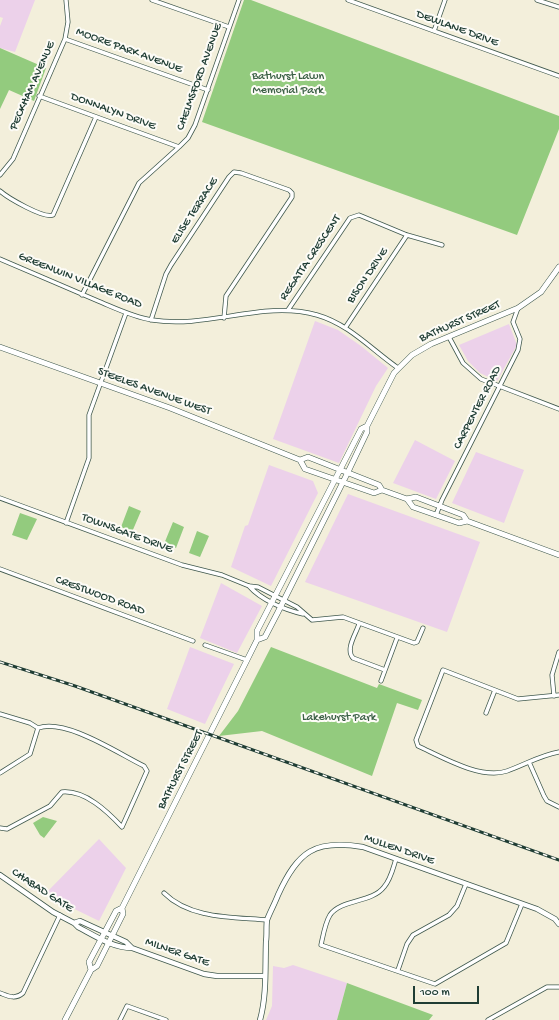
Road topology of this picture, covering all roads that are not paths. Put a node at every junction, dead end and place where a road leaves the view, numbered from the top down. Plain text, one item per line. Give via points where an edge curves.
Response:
1 (66, 0) edge
2 (152, 0) edge
3 (239, 0) edge
4 (348, 0) edge
5 (445, 0) edge
6 (537, 0) edge
7 (542, 1) edge
8 (559, 7) edge
9 (229, 28) junction
10 (434, 31) junction
11 (65, 39) junction
12 (559, 76) edge
13 (208, 90) junction
14 (39, 96) junction
15 (96, 117) junction
16 (179, 147) junction
17 (0, 175) edge
18 (0, 191) edge
19 (407, 235) junction
20 (442, 245) dead end
21 (0, 259) edge
22 (559, 268) edge
23 (82, 294) junction
24 (518, 308) junction
25 (288, 310) junction
26 (126, 313) junction
27 (224, 318) junction
28 (151, 320) junction
29 (345, 328) junction
30 (449, 336) junction
31 (0, 347) edge
32 (398, 368) junction
33 (100, 383) junction
34 (500, 387) junction
35 (559, 409) edge
36 (367, 426) junction
37 (300, 460) junction
38 (340, 469) junction
39 (348, 472) junction
40 (335, 479) junction
41 (343, 482) junction
42 (382, 490) junction
43 (0, 498) edge
44 (407, 499) junction
45 (439, 506) junction
46 (436, 515) junction
47 (467, 521) junction
48 (66, 523) junction
49 (559, 555) edge
50 (0, 569) edge
51 (249, 586) junction
52 (274, 596) junction
53 (284, 600) junction
54 (271, 601) junction
55 (281, 606) junction
56 (304, 614) junction
57 (360, 624) junction
58 (423, 628) dead end
59 (397, 638) junction
60 (257, 640) junction
61 (193, 641) dead end
62 (205, 645) dead end
63 (559, 652) edge
64 (247, 660) junction
65 (385, 670) junction
66 (381, 681) dead end
67 (495, 690) junction
68 (557, 695) edge
69 (486, 713) dead end
70 (0, 714) edge
71 (38, 728) junction
72 (559, 752) edge
73 (529, 762) junction
74 (0, 773) edge
75 (559, 807) edge
76 (0, 828) edge
77 (396, 859) junction
78 (0, 875) edge
79 (466, 884) junction
80 (164, 893) dead end
81 (522, 904) junction
82 (122, 908) junction
83 (60, 915) junction
84 (267, 920) junction
85 (74, 923) junction
86 (559, 924) edge
87 (104, 932) junction
88 (112, 936) junction
89 (100, 938) junction
90 (109, 942) junction
91 (132, 948) junction
92 (91, 970) junction
93 (398, 970) junction
94 (264, 976) junction
95 (559, 987) edge
96 (0, 992) edge
97 (65, 1020) edge
98 (120, 1020) edge
99 (166, 1020) edge
100 (260, 1020) edge
101 (488, 1020) edge

1 - 11 street, PECKHAM AVENUE via 68,22
2 - 9 street
3 - 9 street, CHELMSFORD AVENUE
4 - 10 street, DEWLANE DRIVE
5 - 10 street
6 - 7 street
7 - 8 street
9 - 13 street, CHELMSFORD AVENUE
10 - 12 street, DEWLANE DRIVE
11 - 13 street, MOORE PARK AVENUE
11 - 14 street, PECKHAM AVENUE
13 - 16 street, CHELMSFORD AVENUE via 195,125
14 - 15 street, DONNALYN DRIVE
14 - 17 street, PECKHAM AVENUE via 13,159
15 - 16 street, DONNALYN DRIVE
15 - 18 street via 53,215 45,215 31,209 9,199
16 - 23 street, CHELMSFORD AVENUE via 140,183
19 - 20 street, REGATTA CRESCENT
19 - 25 street, REGATTA CRESCENT via 359,215 350,218
19 - 29 street, BISON DRIVE
21 - 23 street, GREENWIN VILLAGE ROAD
22 - 24 main road, BATHURST STREET via 541,292
23 - 26 street, GREENWIN VILLAGE ROAD
24 - 30 main road, BATHURST STREET
24 - 34 street, CARPENTER ROAD via 513,322 520,339 518,350
25 - 27 street, GREENWIN VILLAGE ROAD via 260,311
25 - 29 street, GREENWIN VILLAGE ROAD via 318,315
26 - 28 street, GREENWIN VILLAGE ROAD
26 - 33 street
27 - 28 street, GREENWIN VILLAGE ROAD via 190,322
27 - 28 street, ELISE TERRACE via 226,296 292,197 289,190 234,172 171,265
29 - 32 street, GREENWIN VILLAGE ROAD
30 - 32 main road, BATHURST STREET via 412,355
30 - 34 street via 463,363 472,373
31 - 33 main road, STEELES AVENUE WEST
32 - 36 main road, BATHURST STREET
33 - 37 main road, STEELES AVENUE WEST
33 - 48 street via 89,415 89,458
34 - 35 street
34 - 45 street, CARPENTER ROAD
36 - 38 main road, BATHURST STREET via 361,429
36 - 39 main road, BATHURST STREET
37 - 38 main road, STEELES AVENUE WEST via 308,457
37 - 40 main road, STEELES AVENUE WEST via 305,468
38 - 39 main road, STEELES AVENUE WEST
38 - 40 main road, BATHURST STREET
39 - 41 main road, BATHURST STREET
39 - 42 main road, STEELES AVENUE WEST via 379,485
40 - 41 main road, STEELES AVENUE WEST
40 - 52 main road, BATHURST STREET
41 - 42 main road, STEELES AVENUE WEST via 374,493
41 - 53 main road, BATHURST STREET
42 - 44 main road, STEELES AVENUE WEST
43 - 48 street, TOWNSGATE DRIVE
44 - 45 main road, STEELES AVENUE WEST via 416,497
44 - 46 main road, STEELES AVENUE WEST via 413,507
45 - 46 street, CARPENTER ROAD
45 - 47 main road, STEELES AVENUE WEST via 463,515
46 - 47 main road, STEELES AVENUE WEST via 459,523
47 - 49 main road, STEELES AVENUE WEST
48 - 51 street, TOWNSGATE DRIVE
50 - 61 street, CRESTWOOD ROAD
51 - 52 street, TOWNSGATE DRIVE via 258,587
51 - 54 street, TOWNSGATE DRIVE via 255,594
52 - 53 street, TOWNSGATE DRIVE
52 - 54 main road, BATHURST STREET
53 - 55 main road, BATHURST STREET
53 - 56 street, TOWNSGATE DRIVE
54 - 55 street, TOWNSGATE DRIVE
54 - 60 main road, BATHURST STREET via 257,631
55 - 56 street, TOWNSGATE DRIVE
55 - 60 main road, BATHURST STREET via 265,637
56 - 57 street, TOWNSGATE DRIVE via 312,620 343,617
57 - 59 street, TOWNSGATE DRIVE
57 - 65 street via 350,648 351,655
58 - 59 street, TOWNSGATE DRIVE via 416,643
59 - 65 street
60 - 64 main road, BATHURST STREET
62 - 64 street
63 - 68 street via 552,675
64 - 82 main road, BATHURST STREET
65 - 66 street
67 - 68 street via 518,699
67 - 69 street
67 - 73 street via 446,669 442,670 416,744 485,773 505,772
70 - 71 street via 30,722
71 - 74 street via 30,754
71 - 76 street via 56,727 103,743 144,766 147,771 122,827 98,804 62,792 50,806 7,829
72 - 73 street
73 - 75 street via 547,801
77 - 79 street, MULLEN DRIVE
77 - 84 street, MULLEN DRIVE via 363,847 340,843 328,844 311,851 297,862 286,878
77 - 93 street via 384,889 340,907 330,916 321,944
78 - 83 street, CHABAD GATE
79 - 81 street, MULLEN DRIVE
79 - 93 street via 457,906 449,915 413,935
80 - 84 street via 172,902 211,916
81 - 86 street, MULLEN DRIVE via 537,909
81 - 93 street via 506,943 435,984
82 - 87 main road, BATHURST STREET via 116,911
82 - 88 main road, BATHURST STREET via 123,914
83 - 85 street, CHABAD GATE
83 - 96 street via 23,993 19,997 13,997
84 - 94 street, MULLEN DRIVE
85 - 87 street, CHABAD GATE via 80,921
85 - 89 street, CHABAD GATE
87 - 88 street, CHABAD GATE
87 - 89 main road, BATHURST STREET
88 - 90 main road, BATHURST STREET
88 - 91 street, MILNER GATE via 126,942
89 - 90 street, CHABAD GATE
89 - 92 main road, BATHURST STREET via 89,962
90 - 91 street, MILNER GATE via 123,948
90 - 92 main road, BATHURST STREET via 97,966
91 - 94 street, MILNER GATE via 204,974
92 - 97 main road, BATHURST STREET
94 - 100 street, MULLEN DRIVE via 264,1005
95 - 101 street via 547,987
98 - 99 street via 127,1006

